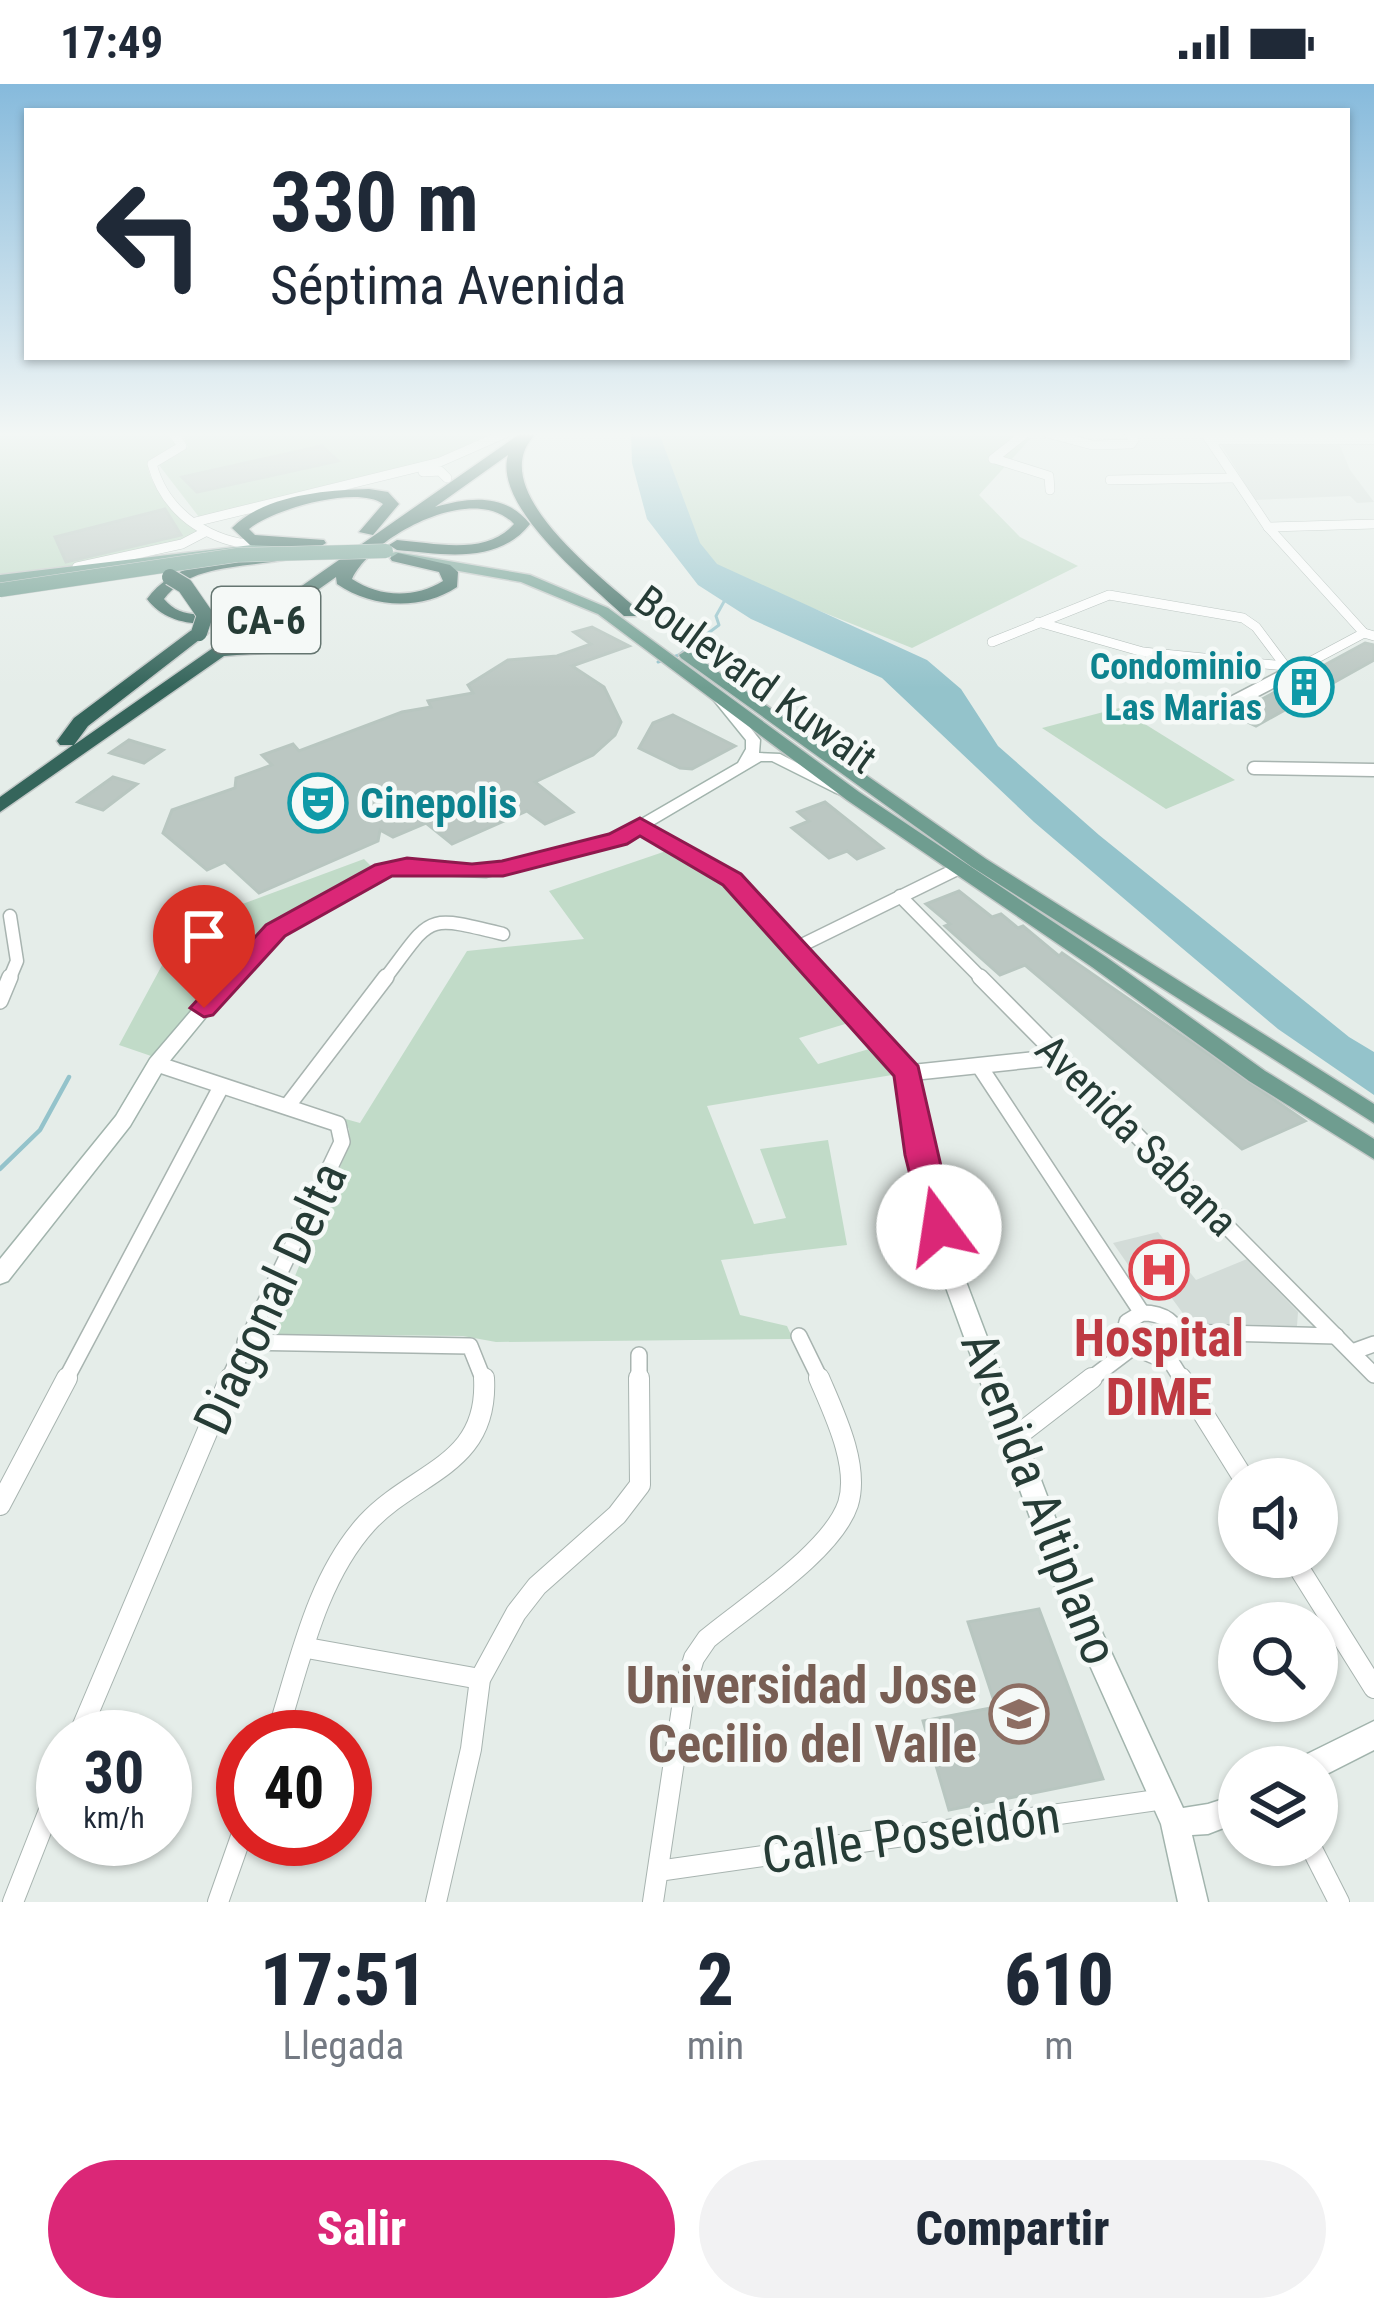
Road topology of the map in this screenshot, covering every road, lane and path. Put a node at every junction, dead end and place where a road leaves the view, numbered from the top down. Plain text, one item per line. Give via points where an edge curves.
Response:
1 (192, 518) edge
2 (213, 518) edge
3 (251, 518) edge
4 (387, 518) edge
5 (407, 518) edge
6 (414, 518) edge
7 (424, 518) edge
8 (517, 518) edge
9 (542, 518) edge
10 (1262, 518) edge
11 (195, 522) junction
12 (1374, 524) edge
13 (1268, 526) junction
14 (205, 532) junction
15 (260, 546) junction
16 (379, 546) junction
17 (310, 548) junction
18 (124, 573) junction
19 (40, 580) junction
20 (0, 587) edge
21 (281, 600) junction
22 (630, 612) junction
23 (1038, 622) junction
24 (285, 630) dead end
25 (1369, 635) edge
26 (992, 642) dead end
27 (664, 647) junction
28 (268, 648) dead end
29 (1287, 669) junction
30 (694, 670) junction
31 (185, 678) junction
32 (718, 697) junction
33 (1222, 708) dead end
34 (67, 741) junction
35 (744, 761) junction
36 (1254, 768) dead end
37 (1374, 770) edge
38 (0, 785) edge
39 (853, 796) junction
40 (0, 806) edge
41 (640, 826) junction
42 (959, 868) junction
43 (900, 896) junction
44 (10, 916) dead end
45 (503, 934) dead end
46 (796, 948) junction
47 (1126, 958) junction
48 (1099, 962) junction
49 (0, 1001) edge
50 (1059, 1057) junction
51 (157, 1064) junction
52 (980, 1067) junction
53 (908, 1073) junction
54 (221, 1087) junction
55 (289, 1104) junction
56 (1374, 1119) edge
57 (1374, 1149) edge
58 (0, 1275) edge
59 (1142, 1313) junction
60 (1181, 1332) junction
61 (799, 1336) dead end
62 (1336, 1336) junction
63 (245, 1342) junction
64 (1374, 1343) edge
65 (1133, 1347) junction
66 (1352, 1352) junction
67 (639, 1355) dead end
68 (1168, 1357) junction
69 (1374, 1375) edge
70 (1013, 1439) junction
71 (1231, 1458) edge
72 (0, 1505) edge
73 (1305, 1578) edge
74 (307, 1648) junction
75 (480, 1678) junction
76 (1374, 1688) edge
77 (89, 1710) edge
78 (285, 1710) edge
79 (1374, 1735) edge
80 (1338, 1753) edge
81 (1170, 1811) junction
82 (1218, 1815) edge
83 (36, 1844) edge
84 (231, 1866) edge
85 (1321, 1866) edge
86 (658, 1871) junction
87 (13, 1902) edge
88 (218, 1902) edge
89 (436, 1902) edge
90 (653, 1902) edge
91 (1192, 1902) edge
92 (1339, 1902) edge

1 - 11 street
2 - 11 street
3 - 17 highway via 239,528 244,536
4 - 16 highway
5 - 16 highway, CA-6
6 - 16 highway, CA-6
7 - 16 highway
8 - 16 highway via 522,524 511,538 478,548
9 - 22 highway
10 - 13 street
11 - 14 street
12 - 13 street
13 - 25 street
14 - 15 street
14 - 19 street
15 - 17 main road, Boulevard Kuwait
15 - 19 main road, Boulevard Kuwait
15 - 20 main road, bridge
16 - 16 highway via 444,568 451,583 414,598 355,589 342,576
16 - 17 main road, Boulevard Kuwait, bridge
16 - 20 main road, bridge via 237,555
16 - 21 highway, CA-6
16 - 22 main road, Boulevard Kuwait via 549,577
16 - 27 main road, Boulevard Kuwait via 525,578
17 - 18 main road, Boulevard Kuwait
17 - 21 highway via 187,575 154,599 168,613 200,618
18 - 19 main road, Boulevard Kuwait
18 - 34 highway, bridge via 181,583 206,621
19 - 20 main road, Boulevard Kuwait
21 - 24 highway
21 - 31 highway, CA-6
21 - 34 highway, CA-6
22 - 27 main road, Boulevard Kuwait
23 - 26 street
23 - 29 street via 1143,652
23 - 29 street via 1109,596 1229,614 1256,627
25 - 29 street
27 - 30 main road, Boulevard Kuwait
28 - 31 highway via 228,652
29 - 33 street
30 - 32 main road, Boulevard Kuwait
30 - 47 main road, Boulevard Kuwait
31 - 40 highway, CA-6
32 - 35 street via 752,740
32 - 39 main road, Boulevard Kuwait
34 - 38 highway, CA-6
35 - 39 street via 775,757
35 - 41 street
36 - 37 street
39 - 42 main road, Boulevard Kuwait
41 - 46 street via 732,879
41 - 51 street via 503,869 407,865 358,882 263,942
42 - 43 street
42 - 48 main road, Boulevard Kuwait
43 - 46 street
43 - 50 street, Avenida Sabana
44 - 49 street via 17,961
45 - 55 street, Diagonal Delta via 444,919 427,923
46 - 53 street
47 - 48 main road via 1253,1044 1258,1056 1243,1057
47 - 56 main road, Boulevard Kuwait
48 - 57 main road, Boulevard Kuwait
50 - 52 street
50 - 62 street, Avenida Sabana
51 - 54 street
51 - 58 street via 123,1121
52 - 53 street
52 - 59 street
53 - 70 street, Avenida Altiplano via 948,1263
54 - 55 street
54 - 72 street
55 - 63 street, Diagonal Delta via 338,1124 342,1142
56 - 57 main road via 1299,1072 1275,1073
59 - 60 street via 1160,1314
59 - 65 street via 1127,1322
60 - 62 street
60 - 68 street via 1178,1352
61 - 86 street via 828,1390 849,1502 816,1545 694,1658
62 - 66 street, Avenida Sabana
63 - 74 street via 470,1346 481,1356 478,1424 446,1462 365,1525 329,1585
63 - 77 street, Diagonal Delta
64 - 66 street
65 - 68 street
65 - 70 street
66 - 69 street, Avenida Sabana
67 - 75 street via 635,1497 537,1586
68 - 71 street
70 - 81 street, Avenida Altiplano via 1071,1594
73 - 76 street
74 - 75 street
74 - 78 street
75 - 89 street
79 - 80 street
81 - 82 street, Calle Poseidón
81 - 86 street, Calle Poseidón
81 - 91 street, Avenida Altiplano
83 - 87 street
84 - 88 street
85 - 92 street
86 - 90 street

